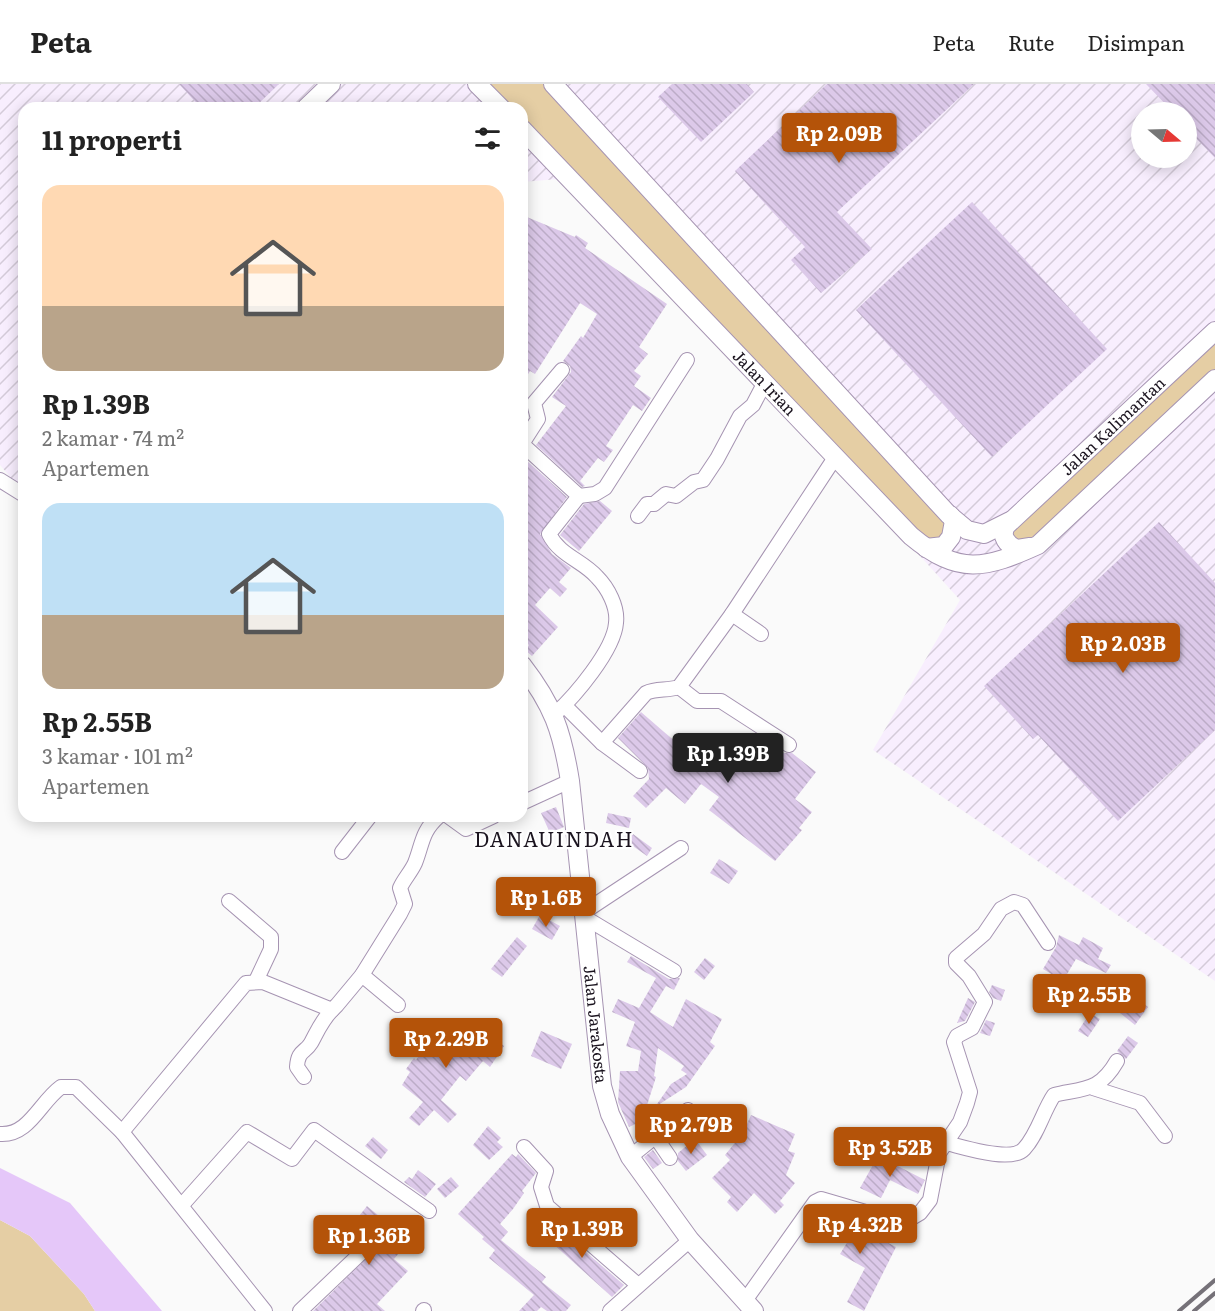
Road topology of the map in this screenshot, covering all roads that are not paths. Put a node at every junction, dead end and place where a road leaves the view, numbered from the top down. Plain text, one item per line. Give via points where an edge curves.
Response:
1 (331, 84) edge
2 (477, 84) edge
3 (553, 84) edge
4 (312, 102) edge
5 (495, 102) edge
6 (528, 135) edge
7 (1215, 330) edge
8 (687, 360) dead end
9 (562, 370) dead end
10 (1215, 379) edge
11 (765, 384) junction
12 (528, 435) edge
13 (528, 449) edge
14 (836, 456) junction
15 (3, 488) edge
16 (18, 493) edge
17 (579, 496) junction
18 (950, 515) junction
19 (638, 516) dead end
20 (1010, 521) junction
21 (1038, 545) junction
22 (926, 548) junction
23 (732, 614) junction
24 (761, 634) dead end
25 (528, 672) edge
26 (679, 687) junction
27 (560, 710) junction
28 (602, 743) junction
29 (789, 745) dead end
30 (640, 771) dead end
31 (570, 781) junction
32 (528, 800) edge
33 (365, 822) edge
34 (432, 822) edge
35 (456, 822) edge
36 (481, 822) edge
37 (681, 848) dead end
38 (342, 852) dead end
39 (229, 901) dead end
40 (584, 915) junction
41 (1048, 943) dead end
42 (674, 970) dead end
43 (362, 975) junction
44 (255, 981) junction
45 (398, 1005) dead end
46 (333, 1010) junction
47 (1117, 1061) dead end
48 (304, 1077) dead end
49 (1093, 1088) junction
50 (688, 1110) dead end
51 (122, 1132) junction
52 (0, 1134) edge
53 (655, 1136) junction
54 (1165, 1136) dead end
55 (946, 1143) junction
56 (524, 1147) dead end
57 (630, 1157) junction
58 (670, 1158) dead end
59 (182, 1205) junction
60 (429, 1211) dead end
61 (690, 1240) junction
62 (362, 1252) dead end
63 (639, 1285) junction
64 (749, 1306) edge
65 (265, 1311) edge
66 (300, 1311) edge
67 (610, 1311) edge

1 - 4 street
2 - 5 street
3 - 18 street
6 - 11 street, Jalan Irian
7 - 20 street, Jalan Kalimantan
8 - 17 street via 605,488
9 - 12 street via 534,403 538,419
10 - 21 street
11 - 14 street, Jalan Irian
11 - 19 street via 753,405 740,416 703,480 688,485 676,496 666,495 647,504
13 - 17 street
14 - 22 street, Jalan Irian
14 - 23 street
15 - 16 street
17 - 27 street via 549,534 557,548 582,563 606,587 617,620 603,655
18 - 20 street via 967,530 984,534
18 - 22 street via 954,521 951,537 944,546
20 - 21 street via 1004,529 1008,543 1017,549
21 - 22 street, Jalan Irian via 979,566 963,564
23 - 24 street
23 - 26 street
25 - 27 street, Jalan Jarakosta
26 - 28 street via 646,693
26 - 29 street via 698,700 721,701
27 - 28 street
27 - 31 street, Jalan Jarakosta
28 - 30 street
31 - 32 street
31 - 40 street, Jalan Jarakosta
33 - 38 street
34 - 43 street via 400,888 405,904
35 - 36 street via 466,829
37 - 40 street
39 - 44 street via 271,937 271,949
40 - 42 street
40 - 57 street, Jalan Jarakosta via 602,1086
41 - 55 street via 1023,905 1014,902 1001,909 984,934 956,958 985,1002 972,1028 954,1042 970,1092 960,1122
43 - 45 street
43 - 46 street
44 - 46 street
44 - 51 street via 241,987
46 - 48 street via 300,1053 297,1067
47 - 49 street via 1107,1077
49 - 54 street via 1140,1103
49 - 55 street via 1054,1095 1032,1137 1016,1155
50 - 53 street
51 - 52 street via 76,1087 66,1085 56,1090 25,1126 14,1133
51 - 59 street
53 - 57 street
53 - 58 street
55 - 64 street via 935,1162 930,1200 920,1213 903,1223 821,1198 814,1202
56 - 63 street via 546,1171 541,1187 547,1206
57 - 61 street, Jalan Jarakosta
59 - 60 street via 247,1132 292,1159 314,1130
59 - 65 street
61 - 63 street
61 - 64 street, Jalan Jarakosta
62 - 66 street
63 - 67 street

